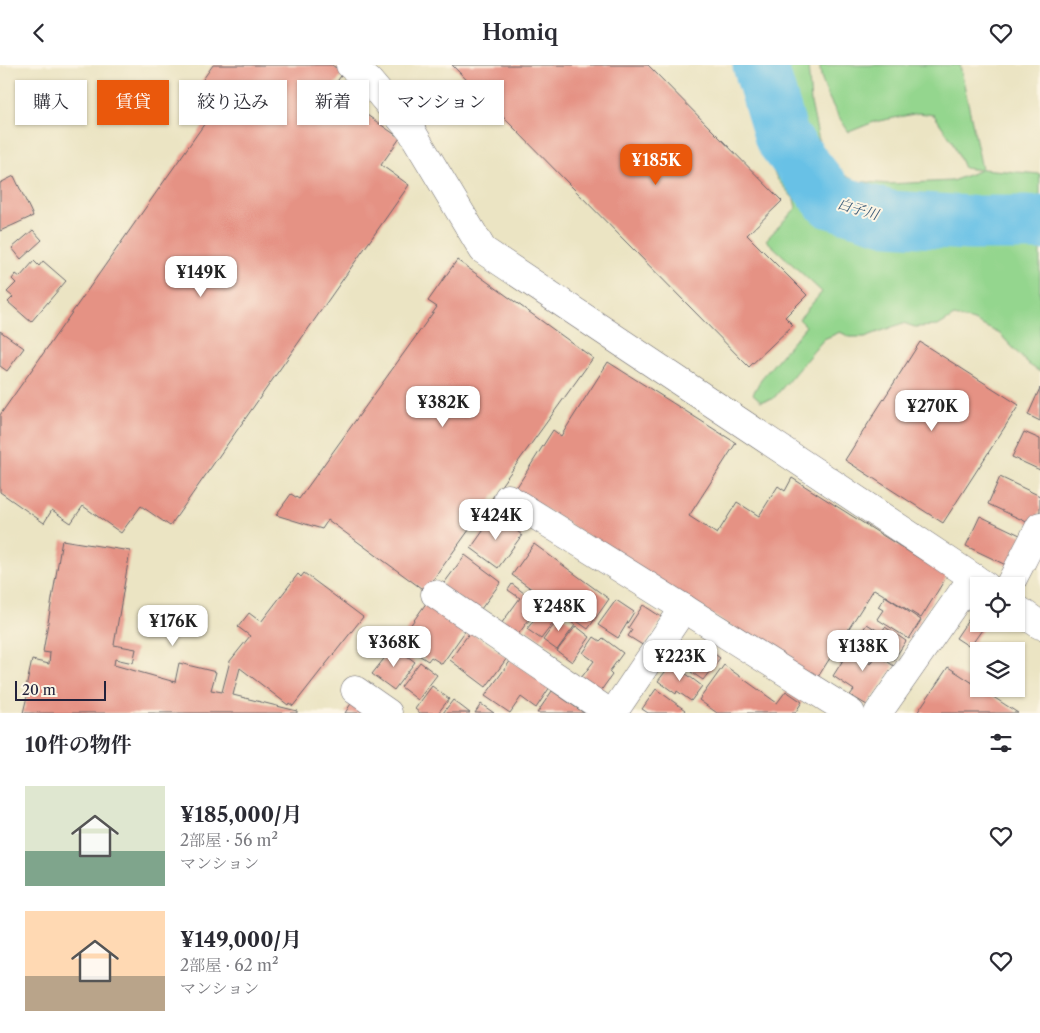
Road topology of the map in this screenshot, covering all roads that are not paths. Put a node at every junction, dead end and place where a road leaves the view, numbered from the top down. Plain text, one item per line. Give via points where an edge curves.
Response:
1 (350, 65) edge
2 (508, 498) dead end
3 (1040, 526) edge
4 (973, 577) edge
5 (1014, 577) edge
6 (435, 594) dead end
7 (970, 595) edge
8 (684, 608) junction
9 (1025, 614) edge
10 (1040, 625) edge
11 (355, 690) dead end
12 (388, 713) edge
13 (612, 713) edge
14 (851, 713) edge
15 (878, 713) edge

1 - 4 street via 369,81 412,132 483,250
2 - 8 street
3 - 5 street
6 - 13 street
7 - 15 street
8 - 13 street
8 - 14 street
9 - 10 street
11 - 12 street

